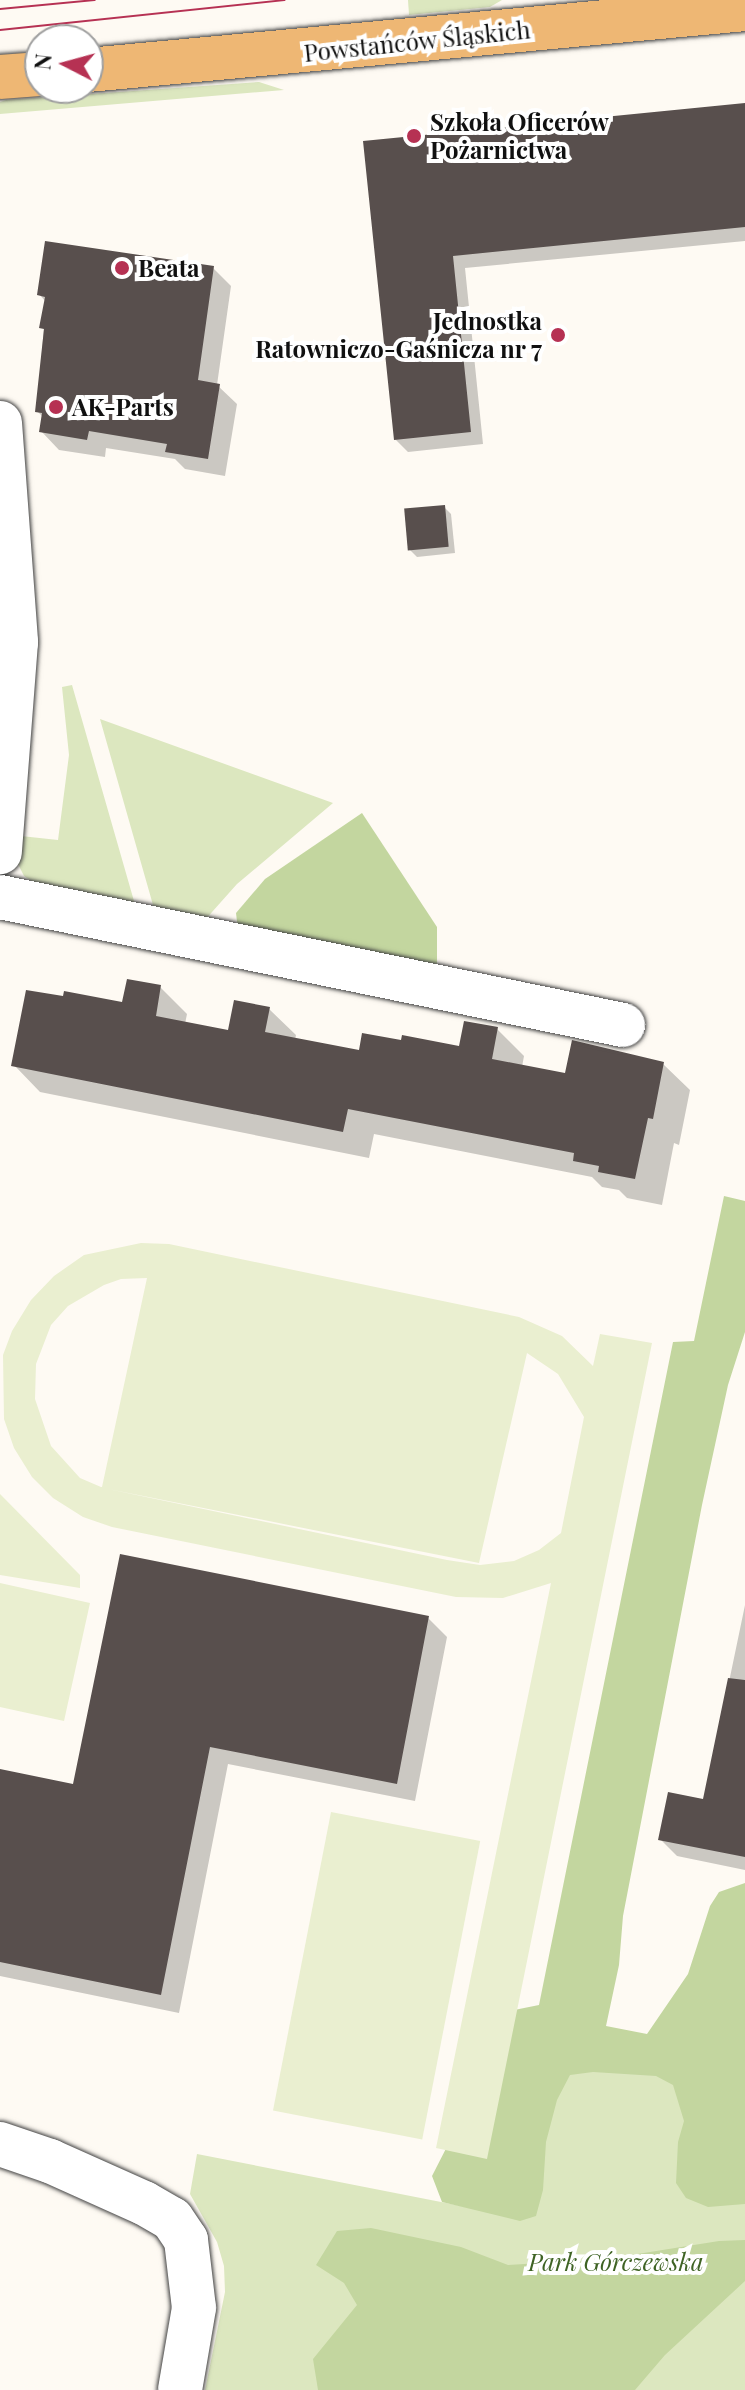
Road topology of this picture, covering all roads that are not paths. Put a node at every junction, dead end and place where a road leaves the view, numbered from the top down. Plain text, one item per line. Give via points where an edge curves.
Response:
1 (745, 9) edge
2 (104, 69) edge
3 (24, 75) edge
4 (0, 77) edge
5 (0, 423) edge
6 (0, 852) edge
7 (0, 897) edge
8 (623, 1025) dead end
9 (0, 2144) edge
10 (180, 2390) edge

1 - 2 main road, Powstańców Śląskich
3 - 4 main road
5 - 6 street via 16,642
7 - 8 street
9 - 10 street via 63,2167 172,2219 186,2240 194,2308

